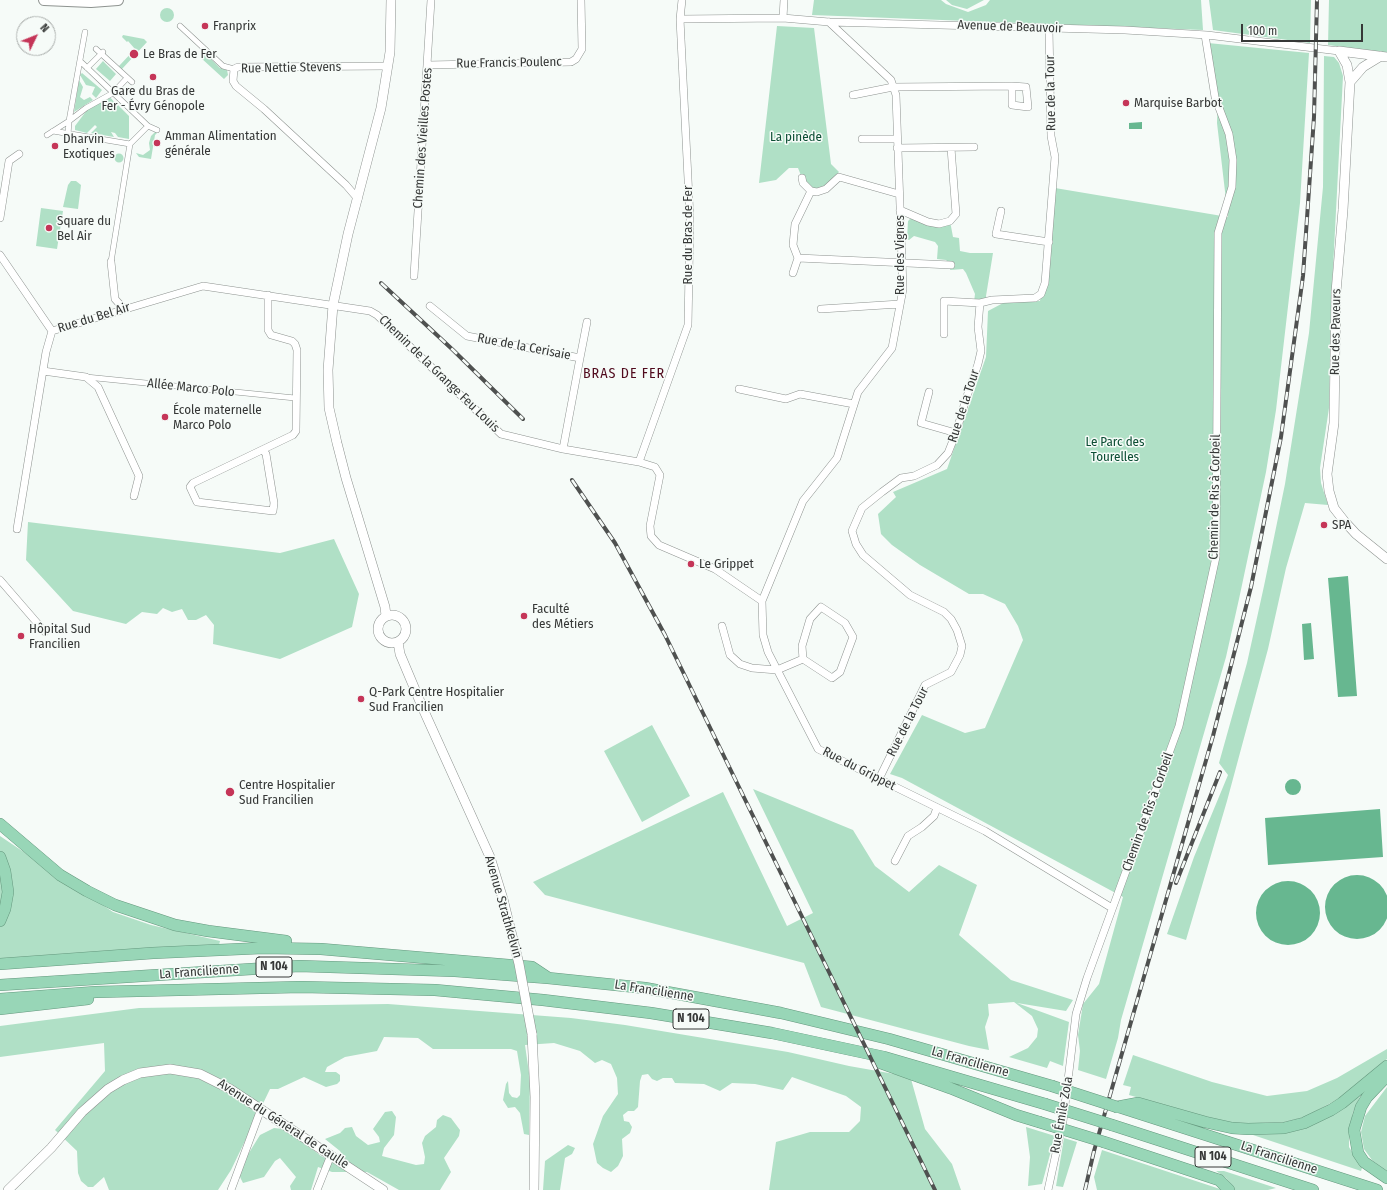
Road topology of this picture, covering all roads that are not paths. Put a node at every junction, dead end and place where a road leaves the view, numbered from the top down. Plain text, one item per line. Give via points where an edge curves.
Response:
1 (44, 0) edge
2 (118, 0) edge
3 (391, 0) edge
4 (431, 0) edge
5 (581, 0) edge
6 (682, 0) edge
7 (784, 0) edge
8 (783, 18) junction
9 (680, 19) junction
10 (829, 22) junction
11 (180, 26) dead end
12 (1049, 29) junction
13 (85, 32) dead end
14 (1205, 35) junction
15 (96, 49) dead end
16 (1339, 51) junction
17 (102, 53) junction
18 (1384, 57) edge
19 (80, 61) junction
20 (428, 65) junction
21 (388, 66) junction
22 (87, 68) junction
23 (234, 69) junction
24 (127, 78) junction
25 (132, 82) dead end
26 (1350, 82) junction
27 (1012, 86) dead end
28 (893, 87) junction
29 (113, 93) junction
30 (853, 95) dead end
31 (69, 121) junction
32 (148, 126) junction
33 (157, 130) dead end
34 (53, 131) junction
35 (47, 135) dead end
36 (68, 135) junction
37 (862, 139) dead end
38 (897, 139) junction
39 (130, 144) junction
40 (974, 147) dead end
41 (898, 148) junction
42 (951, 148) junction
43 (19, 154) dead end
44 (802, 178) dead end
45 (811, 191) junction
46 (899, 194) junction
47 (358, 199) junction
48 (900, 210) junction
49 (1001, 211) dead end
50 (0, 218) edge
51 (1049, 242) junction
52 (0, 255) edge
53 (798, 258) junction
54 (111, 262) joint
55 (902, 264) junction
56 (951, 265) dead end
57 (792, 273) dead end
58 (414, 276) dead end
59 (268, 295) junction
60 (980, 303) junction
61 (900, 304) junction
62 (333, 305) junction
63 (430, 306) dead end
64 (124, 309) junction
65 (821, 310) dead end
66 (587, 322) dead end
67 (52, 331) junction
68 (944, 334) dead end
69 (580, 358) junction
70 (43, 371) junction
71 (86, 377) junction
72 (739, 388) dead end
73 (929, 392) dead end
74 (295, 398) junction
75 (854, 404) junction
76 (956, 433) junction
77 (563, 449) junction
78 (262, 450) junction
79 (639, 462) junction
80 (134, 496) dead end
81 (17, 529) dead end
82 (1387, 559) edge
83 (0, 580) edge
84 (762, 601) junction
85 (386, 616) junction
86 (722, 626) dead end
87 (46, 632) dead end
88 (398, 642) junction
89 (803, 659) junction
90 (777, 670) junction
91 (879, 779) junction
92 (937, 808) junction
93 (0, 824) edge
94 (0, 857) edge
95 (895, 861) dead end
96 (1112, 908) junction
97 (0, 922) edge
98 (321, 948) junction
99 (0, 964) edge
100 (548, 978) junction
101 (0, 985) edge
102 (96, 992) junction
103 (0, 999) edge
104 (0, 1009) edge
105 (1073, 1039) joint
106 (838, 1048) junction
107 (1387, 1066) edge
108 (1387, 1076) edge
109 (1117, 1107) junction
110 (261, 1109) junction
111 (331, 1155) junction
112 (1387, 1178) edge
113 (8, 1190) edge
114 (231, 1190) edge
115 (317, 1190) edge
116 (383, 1190) edge
117 (534, 1190) edge
118 (1048, 1190) edge
119 (1229, 1190) edge
120 (1313, 1190) edge
121 (1378, 1190) edge

1 - 2 main road
3 - 21 street
4 - 20 street, Chemin des Vieilles Postes
5 - 20 street, Rue Francis Poulenc via 582,50 571,62
6 - 9 street, Rue du Bras de Fer
7 - 8 street
8 - 9 street, Avenue de Beauvoir
8 - 10 street, Avenue de Beauvoir
9 - 79 street, Rue du Bras de Fer via 690,218 688,325
10 - 12 street, Avenue de Beauvoir
10 - 28 street, Rue des Vignes via 891,80
11 - 23 street via 223,66
12 - 14 street, Avenue de Beauvoir
12 - 51 street, Rue de la Tour via 1051,136 1055,157
13 - 19 street
14 - 16 street, Avenue de Beauvoir
14 - 96 street, Chemin de Ris à Corbeil via 1214,97 1229,134 1233,160 1232,187 1218,233 1216,557 1179,726
15 - 17 street
16 - 18 street
16 - 26 street, Rue des Paveurs via 1347,65
17 - 22 street
17 - 24 street
18 - 26 street via 1363,67
19 - 22 street
19 - 31 street
20 - 58 street, Chemin des Vieilles Postes
21 - 23 street, Rue Nettie Stevens
21 - 47 street via 381,108
22 - 29 street
23 - 47 street, Rue Nettie Stevens via 236,86 346,184
24 - 25 street
24 - 29 street
26 - 82 street, Rue des Paveurs via 1336,292 1334,424 1327,474 1334,508 1356,534
27 - 28 street
28 - 30 street
28 - 38 street, Rue des Vignes via 896,95
29 - 31 street
29 - 32 street
31 - 34 street
31 - 36 street
32 - 33 street
32 - 39 street
34 - 35 street
34 - 36 street
36 - 39 street
37 - 38 street
38 - 41 street, Rue des Vignes
39 - 54 street
40 - 42 street
41 - 42 street
41 - 46 street, Rue des Vignes
42 - 48 street via 956,214 950,221 939,224
43 - 50 street via 9,161
44 - 45 street via 803,183
45 - 46 street via 817,192 826,188 839,176
45 - 53 street via 795,224 793,245
46 - 48 street, Rue des Vignes
47 - 62 street
48 - 55 street, Rue des Vignes
49 - 51 street via 996,234
51 - 60 street, Rue de la Tour via 1045,283 1041,294 1035,298
52 - 67 street
53 - 55 street
53 - 57 street
54 - 64 street via 115,299
55 - 56 street
55 - 61 street, Rue des Vignes via 903,289
59 - 62 street, Rue du Bel Air
59 - 64 street, Rue du Bel Air via 203,286
59 - 74 street via 268,330 271,335 292,341 297,350
60 - 68 street via 944,301
60 - 76 street, Rue de la Tour via 978,327 981,351
61 - 65 street
61 - 75 street, Rue des Vignes via 892,348 858,392
62 - 77 street, Chemin de la Grange Feu Louis via 370,311 377,315 501,434
62 - 85 street via 328,370 329,408 346,478
63 - 69 street, Rue de la Cerisaie via 467,336
64 - 67 street, Rue du Bel Air
66 - 69 street, Rue de la Cerisaie
67 - 70 street, Rue du Bel Air
69 - 77 street, Rue de la Cerisaie
70 - 71 street
70 - 81 street, Rue du Bel Air
71 - 74 street, Allée Marco Polo
71 - 80 street via 98,387 139,476
72 - 75 street via 786,399 800,394
73 - 76 street via 920,423
74 - 78 street via 296,430 293,435
75 - 84 street, Rue des Vignes via 837,458 803,501
76 - 91 street, Rue de la Tour via 948,453 937,465 914,476 901,478 882,492 862,508 852,531 863,555 910,595 944,612 951,619 962,646 951,672 925,685
77 - 79 street, Chemin de la Grange Feu Louis
78 - 78 street via 193,483 190,487 197,502 273,511 266,454
79 - 84 street via 655,467 660,475 650,526 651,536 659,545 715,569
83 - 87 street
84 - 90 street, Rue du Grippet via 763,635
85 - 88 street via 378,626 379,634 384,641
85 - 88 street via 397,615 405,622 405,636
86 - 90 street via 730,656 740,664 752,668
88 - 117 street, Avenue Strathkelvin, bridge via 400,654 424,711 490,857 503,899 532,1034 535,1098
89 - 89 street via 832,678 840,672 853,637 846,623 821,607 810,619 802,646
89 - 90 street
90 - 91 street, Rue du Grippet via 818,749
91 - 92 street, Rue du Grippet
92 - 95 street via 934,816 908,836
92 - 96 street, Rue du Grippet via 985,831
93 - 98 highway via 60,875 116,905 175,924 248,937 309,942
94 - 97 highway via 7,878 8,892
96 - 105 street, Chemin de Ris à Corbeil via 1078,1007
98 - 99 highway via 169,952
98 - 100 highway via 532,967
100 - 101 highway, La Francilienne / N 104 via 455,971 299,966
100 - 109 highway, La Francilienne / N 104, bridge via 645,988 781,1013 889,1039
102 - 103 highway, La Francilienne / N 104
102 - 104 highway via 88,999
102 - 106 highway, La Francilienne / N 104 via 301,987 435,990 651,1012 772,1032
105 - 118 street, Rue Émile Zola via 1063,1121
106 - 119 highway, bridge via 950,1088 1004,1111 1219,1180
106 - 120 highway, La Francilienne / N 104, bridge via 884,1057 1045,1104
107 - 109 highway via 1331,1110 1304,1123 1284,1128 1232,1128 1138,1103
108 - 112 highway via 1367,1097 1354,1130 1358,1153 1364,1162
109 - 121 highway, La Francilienne / N 104
110 - 111 street, Avenue du Général de Gaulle
110 - 113 street, Avenue du Général de Gaulle via 200,1074 170,1069 140,1073 123,1080 95,1101
110 - 114 street
111 - 115 street
111 - 116 street, Avenue du Général de Gaulle

